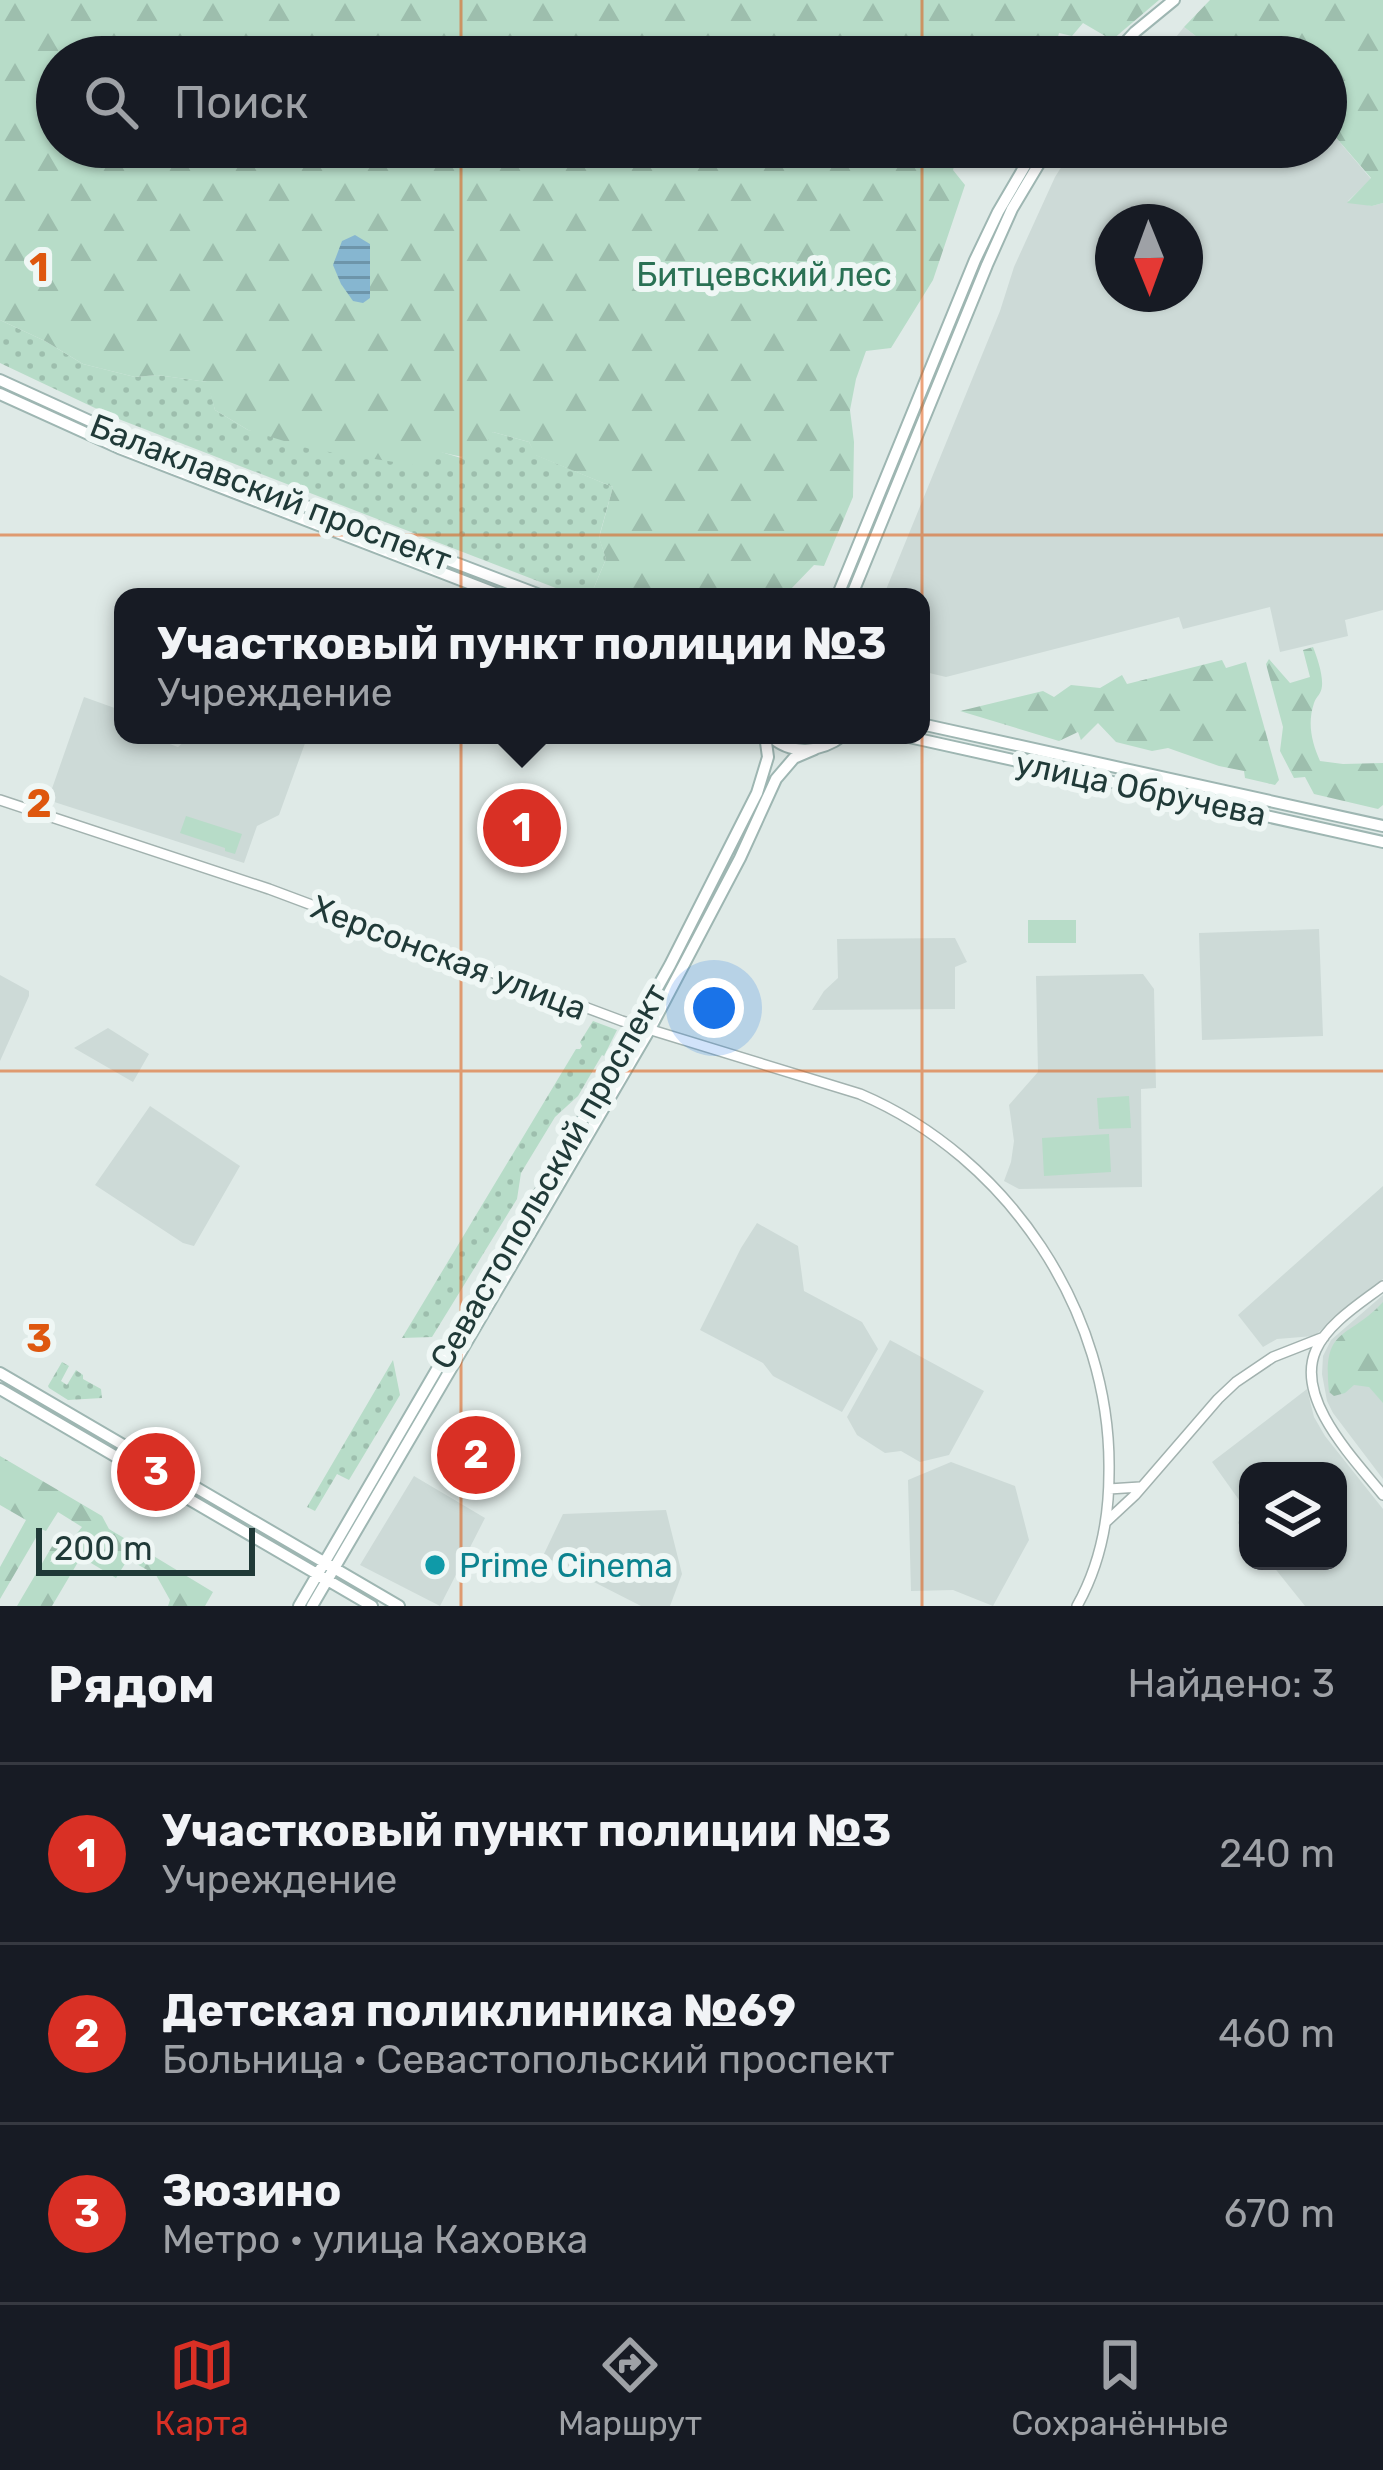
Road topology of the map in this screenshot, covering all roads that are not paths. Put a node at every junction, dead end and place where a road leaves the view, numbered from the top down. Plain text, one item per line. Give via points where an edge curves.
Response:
1 (1174, 0) edge
2 (1184, 0) edge
3 (1131, 36) edge
4 (1142, 36) edge
5 (1024, 168) edge
6 (1036, 168) edge
7 (0, 380) edge
8 (0, 394) edge
9 (482, 588) edge
10 (521, 588) edge
11 (841, 588) edge
12 (855, 588) edge
13 (930, 726) edge
14 (930, 742) edge
15 (767, 744) edge
16 (779, 744) edge
17 (829, 744) edge
18 (815, 749) junction
19 (0, 800) edge
20 (1383, 826) edge
21 (1383, 842) edge
22 (637, 1025) junction
23 (650, 1029) junction
24 (1383, 1286) edge
25 (1324, 1337) junction
26 (1298, 1348) junction
27 (1313, 1361) junction
28 (0, 1373) edge
29 (0, 1389) edge
30 (1145, 1484) junction
31 (1109, 1489) junction
32 (1383, 1496) edge
33 (1106, 1522) junction
34 (330, 1565) junction
35 (322, 1577) junction
36 (299, 1606) edge
37 (312, 1606) edge
38 (372, 1606) edge
39 (400, 1606) edge
40 (1077, 1606) edge

1 - 3 main road
2 - 4 main road
5 - 11 main road via 975,260
6 - 12 main road via 987,265
7 - 10 main road, Балаклавский проспект via 124,437
8 - 9 main road, Балаклавский проспект
13 - 20 main road, улица Обручева
14 - 21 main road, улица Обручева
15 - 22 main road, Севастопольский проспект via 757,793
16 - 18 main road
17 - 18 main road, Севастопольский проспект
18 - 23 main road, Севастопольский проспект via 776,779
19 - 22 street, Херсонская улица
22 - 23 street, Херсонская улица
22 - 34 main road, Севастопольский проспект
23 - 31 street, Херсонская улица via 873,1100 995,1188 1039,1242 1082,1325 1104,1399
23 - 34 main road, Севастопольский проспект
24 - 25 street
25 - 26 street
25 - 27 street
26 - 27 street
26 - 30 street via 1236,1382
27 - 32 street via 1321,1411
28 - 34 main road
29 - 35 main road
30 - 31 street
30 - 33 street
31 - 33 street, Херсонская улица
33 - 40 street, Херсонская улица
34 - 35 main road, Севастопольский проспект
34 - 39 main road
35 - 36 main road, Севастопольский проспект
35 - 37 main road, Севастопольский проспект
35 - 38 main road

